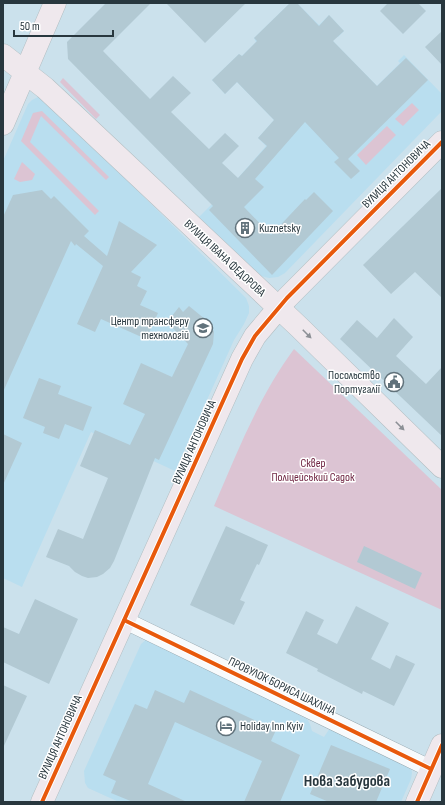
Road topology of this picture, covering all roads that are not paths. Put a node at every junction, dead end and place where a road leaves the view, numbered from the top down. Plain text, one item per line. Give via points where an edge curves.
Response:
1 (55, 3) edge
2 (3, 55) edge
3 (26, 72) junction
4 (3, 124) edge
5 (442, 142) edge
6 (279, 308) junction
7 (442, 467) edge
8 (124, 620) junction
9 (442, 745) edge
10 (432, 768) junction
11 (42, 802) edge
12 (417, 802) edge

1 - 3 main road
2 - 3 main road, ВУЛИЦЯ ІВАНА ФЕДОРОВА
3 - 4 main road
3 - 6 main road, ВУЛИЦЯ ІВАНА ФЕДОРОВА
5 - 6 main road, ВУЛИЦЯ АНТОНОВИЧА
6 -> 7 main road, ВУЛИЦЯ ІВАНА ФЕДОРОВА
6 - 8 main road, ВУЛИЦЯ АНТОНОВИЧА via 255,336 242,359
8 - 10 street, ПРОВУЛОК БОРИСА ШАХЛІНА
8 - 11 main road, ВУЛИЦЯ АНТОНОВИЧА
9 - 10 main road
10 - 12 main road

